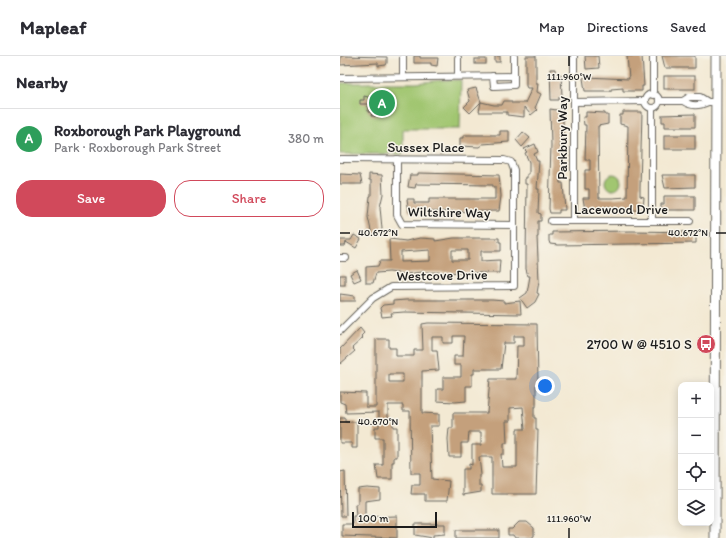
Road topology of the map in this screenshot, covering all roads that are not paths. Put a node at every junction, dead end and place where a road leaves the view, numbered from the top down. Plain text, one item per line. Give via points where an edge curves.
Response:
1 (402, 56) edge
2 (514, 56) edge
3 (574, 56) edge
4 (653, 56) edge
5 (716, 56) edge
6 (458, 58) dead end
7 (458, 76) junction
8 (493, 76) junction
9 (514, 76) junction
10 (403, 77) junction
11 (340, 78) edge
12 (653, 94) junction
13 (645, 101) junction
14 (659, 101) junction
15 (574, 102) junction
16 (712, 102) junction
17 (652, 108) junction
18 (340, 159) edge
19 (397, 159) junction
20 (552, 221) dead end
21 (574, 221) junction
22 (652, 221) junction
23 (690, 221) dead end
24 (514, 225) junction
25 (340, 331) edge
26 (715, 538) edge

1 - 10 street
2 - 9 street
3 - 15 street, Parkbury Way
4 - 12 street
5 - 16 main road
6 - 7 street
7 - 8 street
7 - 10 street
8 - 9 street
8 - 9 street via 493,84 496,86 513,86
10 - 11 street
12 - 13 street
12 - 14 street
13 - 15 street
13 - 17 street via 647,106
14 - 16 street via 683,101 689,105 700,106
14 - 17 street via 658,106
15 - 21 street, Parkbury Way
16 - 26 main road
17 - 22 street
18 - 19 street, Sussex Place
19 - 24 street, Sussex Place via 511,162 514,170
19 - 24 street, Wiltshire Way via 397,215 402,224
20 - 21 street, Lacewood Drive
21 - 22 street, Lacewood Drive
22 - 23 street, Lacewood Drive
24 - 25 street, Westcove Drive via 514,286 391,287 373,298

